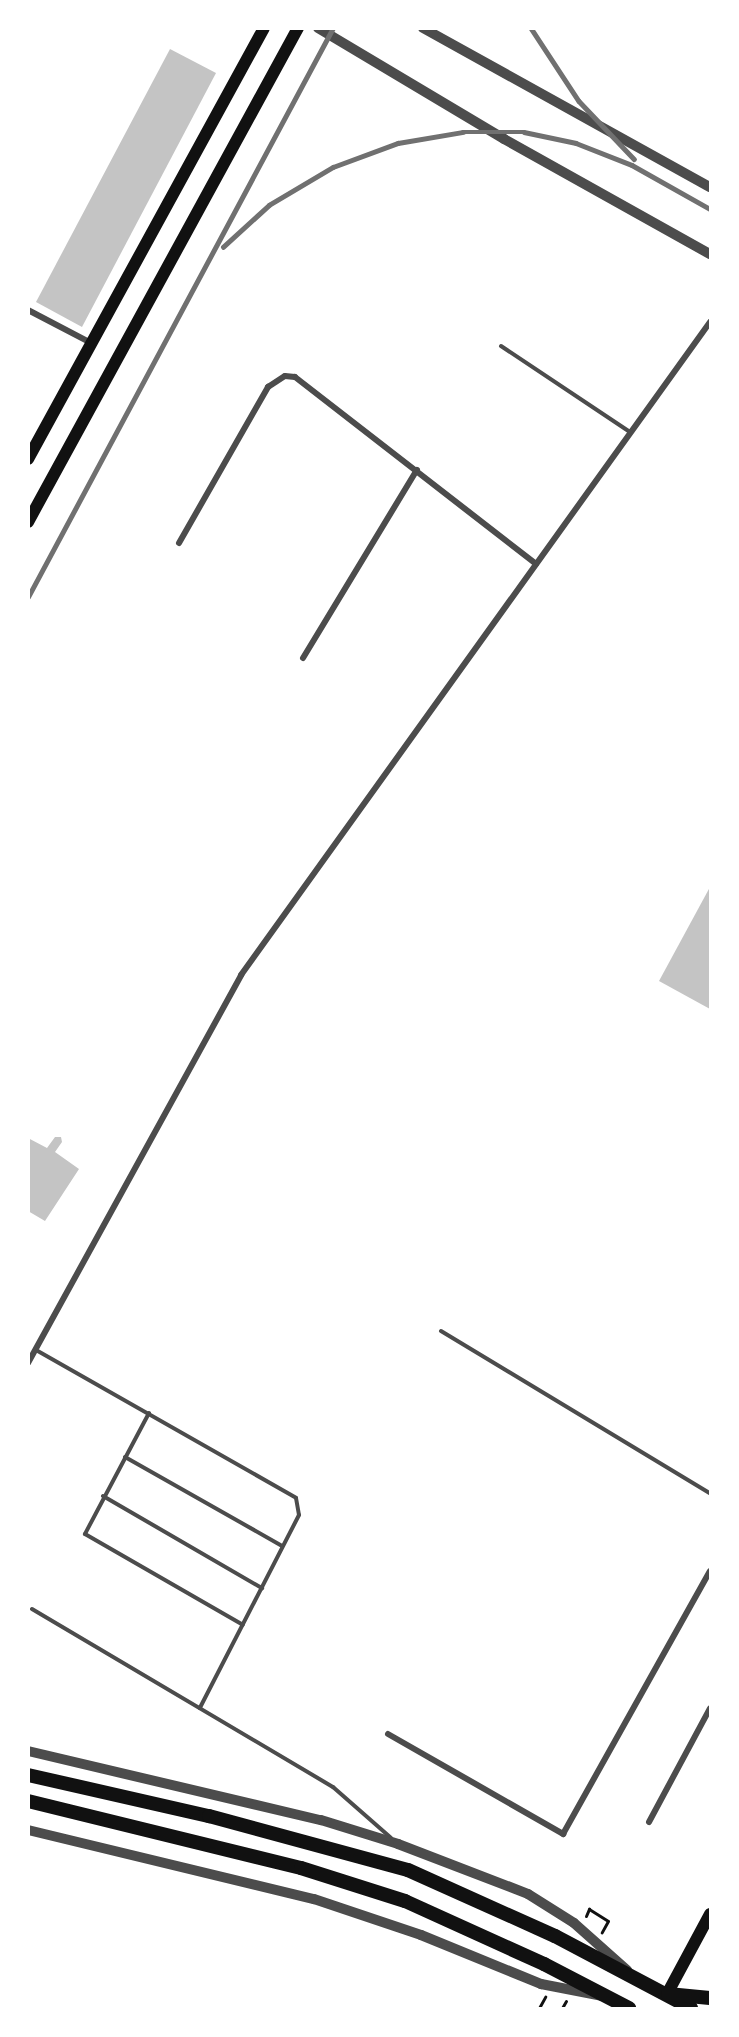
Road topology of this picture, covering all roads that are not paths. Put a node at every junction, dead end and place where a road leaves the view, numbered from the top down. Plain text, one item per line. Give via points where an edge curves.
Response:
1 (264, 28) edge
2 (298, 28) edge
3 (318, 28) edge
4 (423, 28) edge
5 (711, 187) edge
6 (711, 254) edge
7 (28, 310) edge
8 (711, 322) edge
9 (93, 344) junction
10 (501, 346) dead end
11 (631, 432) junction
12 (30, 453) edge
13 (417, 470) junction
14 (28, 522) edge
15 (179, 543) dead end
16 (536, 564) junction
17 (303, 657) dead end
18 (441, 1331) dead end
19 (36, 1350) junction
20 (28, 1363) edge
21 (149, 1413) junction
22 (124, 1457) junction
23 (711, 1493) edge
24 (103, 1496) junction
25 (282, 1546) junction
26 (711, 1571) edge
27 (262, 1588) junction
28 (32, 1609) dead end
29 (243, 1625) junction
30 (200, 1708) junction
31 (711, 1708) edge
32 (388, 1734) dead end
33 (28, 1751) edge
34 (28, 1775) edge
35 (28, 1801) edge
36 (649, 1822) dead end
37 (28, 1830) edge
38 (398, 1845) junction
39 (711, 1914) edge
40 (636, 1978) junction
41 (667, 1994) junction
42 (609, 1997) junction
43 (711, 1998) edge
44 (629, 2008) edge
45 (691, 2008) edge

1 - 9 main road
2 - 14 main road
3 - 6 street via 496,135
4 - 5 street
7 - 9 street
8 - 11 street
9 - 12 main road
10 - 11 lane
11 - 16 street
13 - 15 street via 295,376 285,376 268,387
13 - 16 street
13 - 17 street
16 - 19 street via 241,975
18 - 23 lane
19 - 20 street
19 - 21 lane
21 - 22 lane
21 - 25 lane via 292,1494 299,1515
22 - 24 lane
22 - 25 lane
24 - 27 lane
24 - 29 lane via 85,1529 89,1539
25 - 27 lane
26 - 32 street via 563,1834
27 - 29 lane
28 - 30 lane
29 - 30 lane
30 - 38 lane via 333,1787
31 - 36 street
33 - 38 street via 321,1820
34 - 40 highway via 220,1818 408,1870 470,1896
35 - 42 highway via 279,1863 405,1901
37 - 42 street via 314,1899 421,1935 541,1984
38 - 40 street via 528,1894 574,1923
39 - 41 main road
40 - 41 highway
41 - 43 highway
41 - 45 highway
42 - 44 highway

